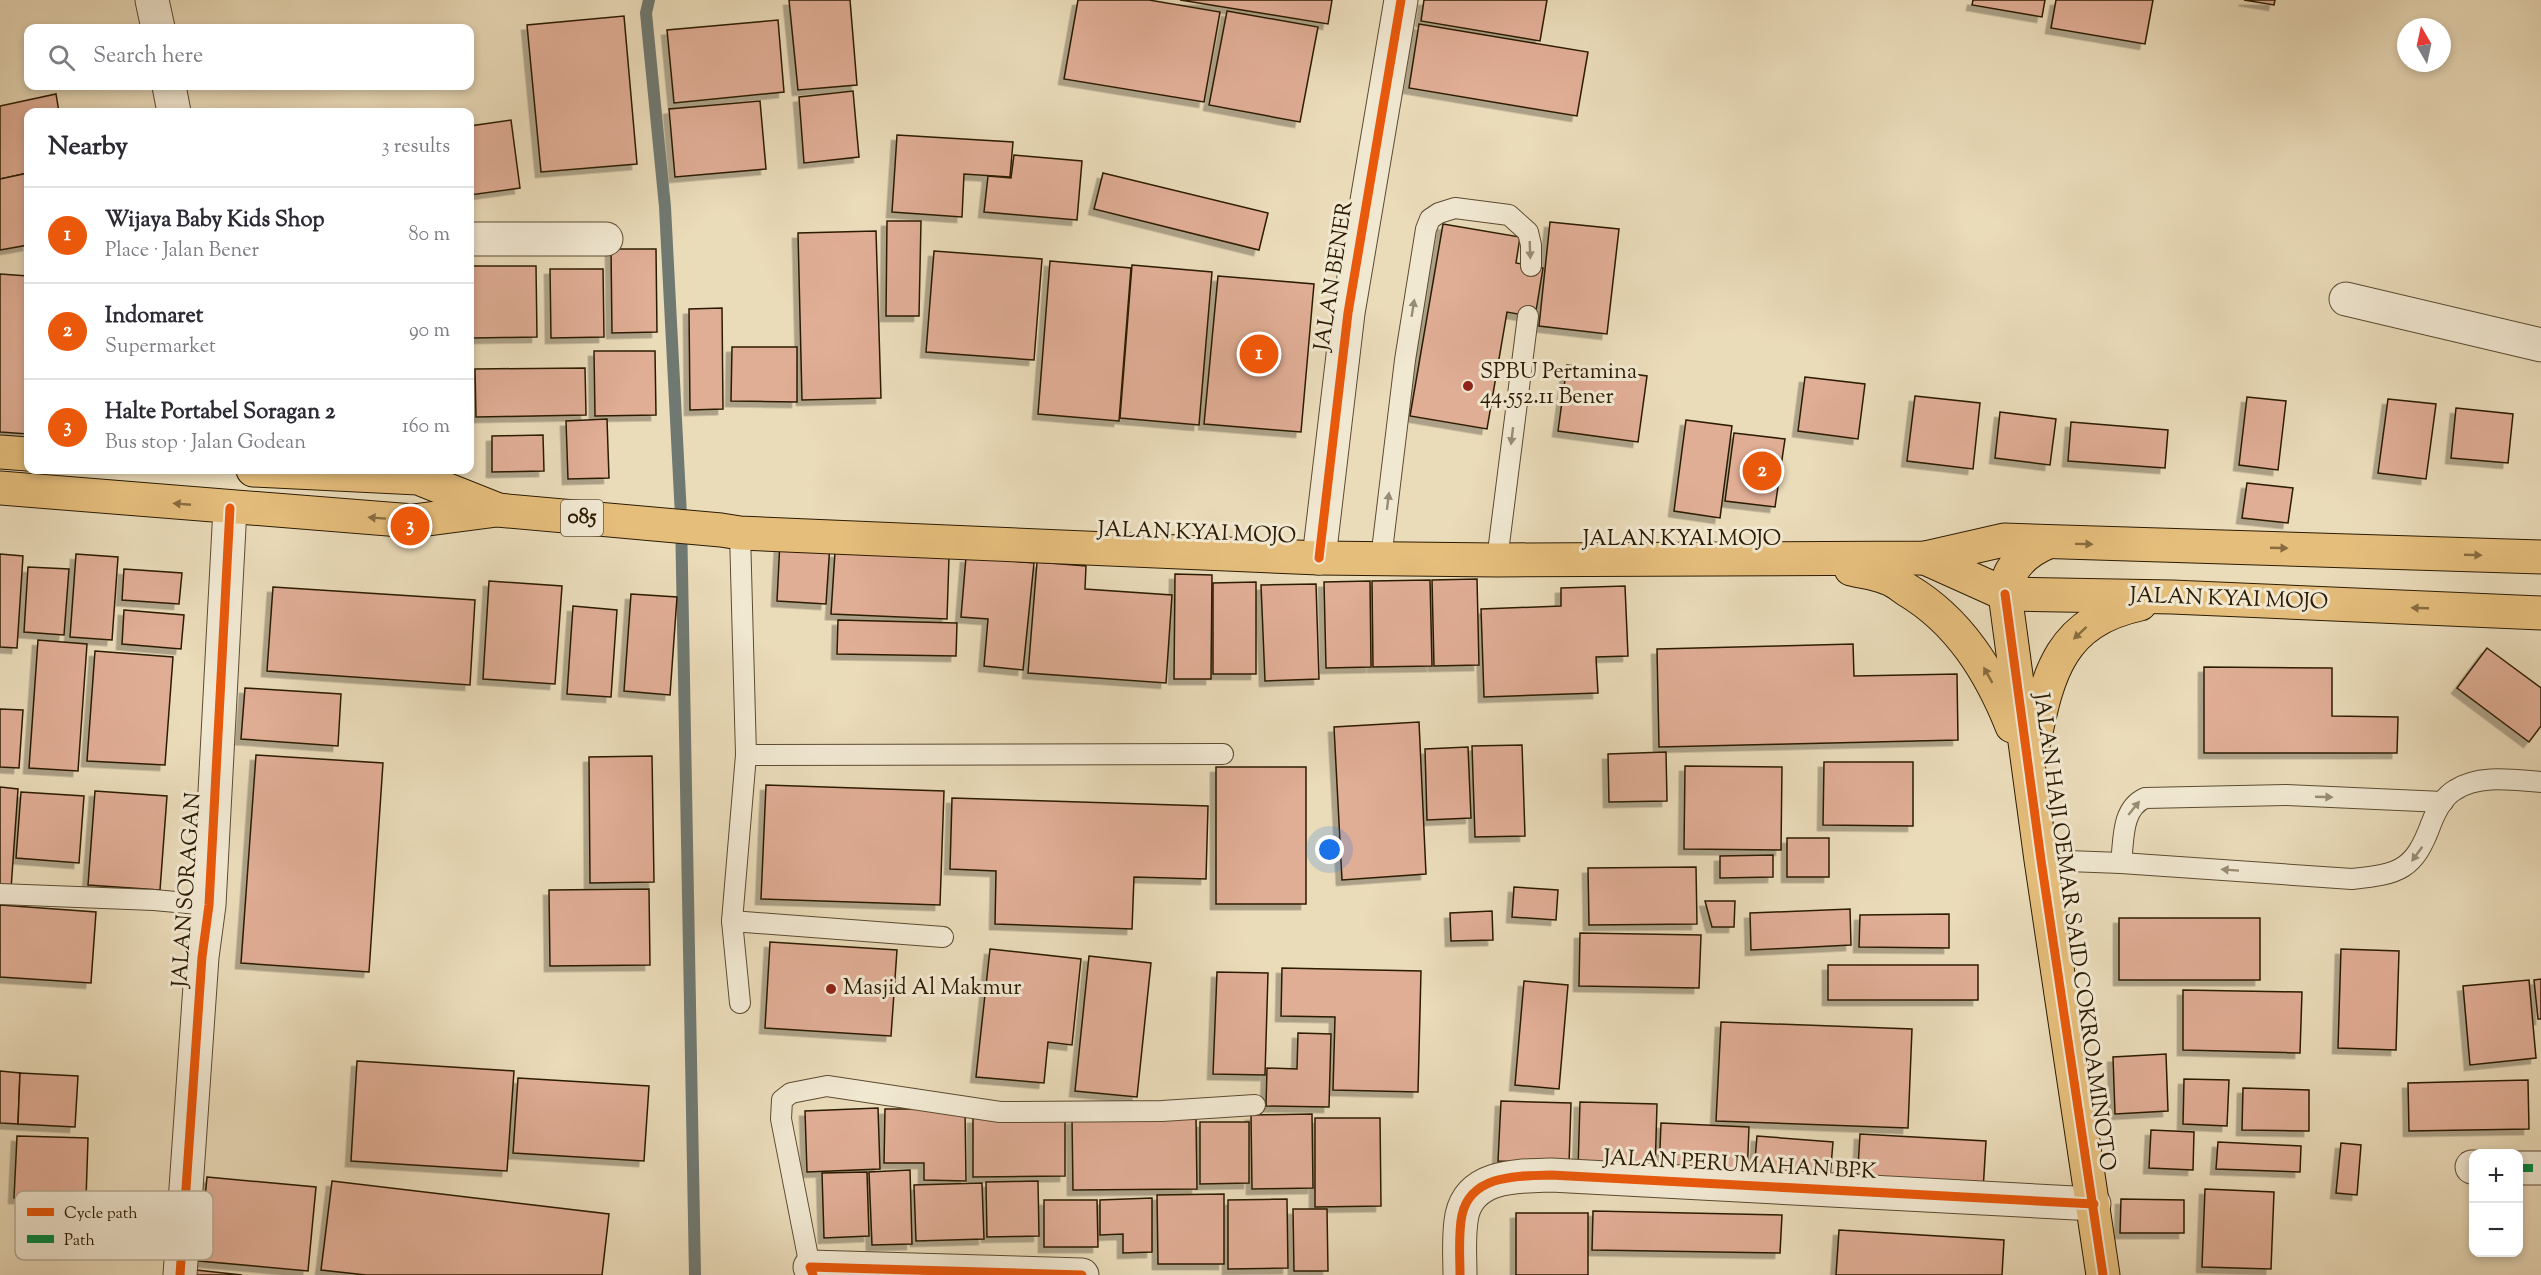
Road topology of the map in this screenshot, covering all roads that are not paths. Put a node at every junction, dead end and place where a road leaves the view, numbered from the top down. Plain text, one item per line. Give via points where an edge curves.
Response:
1 (152, 0) edge
2 (1401, 0) edge
3 (157, 24) edge
4 (170, 90) edge
5 (173, 108) edge
6 (474, 239) edge
7 (606, 239) dead end
8 (1531, 266) dead end
9 (2346, 299) dead end
10 (1528, 316) dead end
11 (2541, 345) edge
12 (0, 453) edge
13 (24, 454) edge
14 (336, 474) edge
15 (0, 488) edge
16 (230, 508) junction
17 (497, 510) junction
18 (730, 531) junction
19 (2048, 542) junction
20 (2541, 557) edge
21 (1319, 558) junction
22 (1803, 558) junction
23 (1381, 559) junction
24 (1497, 560) junction
25 (1939, 561) junction
26 (2005, 594) junction
27 (2172, 597) junction
28 (2541, 613) edge
29 (2017, 678) junction
30 (1223, 753) dead end
31 (746, 755) junction
32 (2029, 767) junction
33 (2541, 782) edge
34 (2443, 802) junction
35 (2041, 860) junction
36 (2121, 863) junction
37 (0, 894) edge
38 (209, 905) junction
39 (732, 921) junction
40 (943, 937) dead end
41 (740, 1003) dead end
42 (1255, 1105) dead end
43 (2523, 1168) edge
44 (2541, 1168) edge
45 (186, 1191) edge
46 (2094, 1204) junction
47 (181, 1260) edge
48 (812, 1271) edge
49 (180, 1275) edge
50 (1082, 1275) edge
51 (1460, 1275) edge
52 (2103, 1275) edge

1 - 3 street
2 - 21 street, JALAN BENER via 1348,313
4 - 5 street
6 - 7 street
23 -> 8 lane via 1405,360 1430,219 1455,208 1509,215 1528,232
9 - 11 street
10 -> 24 lane
12 - 13 main road
14 - 17 main road, 085 via 418,478
16 -> 15 main road
17 -> 16 main road via 413,521
16 - 38 street, JALAN SORAGAN
17 - 18 main road, JALAN KYAI MOJO / 085
18 - 21 main road, JALAN KYAI MOJO
18 - 31 lane
19 -> 20 main road, JALAN KYAI MOJO
19 - 25 main road, JALAN KYAI MOJO via 2004,540
19 - 26 main road via 2028,552 2012,568
21 - 23 main road, JALAN KYAI MOJO
22 - 24 main road, JALAN KYAI MOJO
22 - 25 main road, JALAN KYAI MOJO
32 -> 22 main road via 2000,695 1956,629 1925,601 1888,578
23 - 24 main road, JALAN KYAI MOJO
25 - 26 main road, JALAN KYAI MOJO
25 - 29 main road via 1974,593 1995,627
26 - 27 main road, JALAN KYAI MOJO
26 - 29 main road, JALAN HAJI OEMAR SAID COKROAMINOTO
28 -> 27 main road, JALAN KYAI MOJO
27 -> 32 main road via 2123,608 2079,632 2059,657 2044,690
29 - 32 main road, JALAN HAJI OEMAR SAID COKROAMINOTO
30 - 31 lane
31 - 39 lane
32 - 35 main road, JALAN HAJI OEMAR SAID COKROAMINOTO
33 - 34 lane via 2474,782 2455,789
34 -> 36 lane via 2412,861 2375,877 2352,879
36 -> 34 lane via 2130,807 2145,798 2286,795
35 - 36 lane
35 - 46 main road, JALAN HAJI OEMAR SAID COKROAMINOTO
37 - 38 lane
38 - 45 street, JALAN SORAGAN
39 - 40 lane
39 - 41 lane
42 - 48 lane via 1162,1111 1000,1112 827,1086 791,1093 782,1100 781,1119
43 - 44 street
46 - 51 street, JALAN PERUMAHAN BPK via 1521,1176 1498,1179 1479,1188 1467,1202 1461,1222
46 - 52 main road, JALAN HAJI OEMAR SAID COKROAMINOTO
47 - 49 street, JALAN SORAGAN
48 - 50 street

